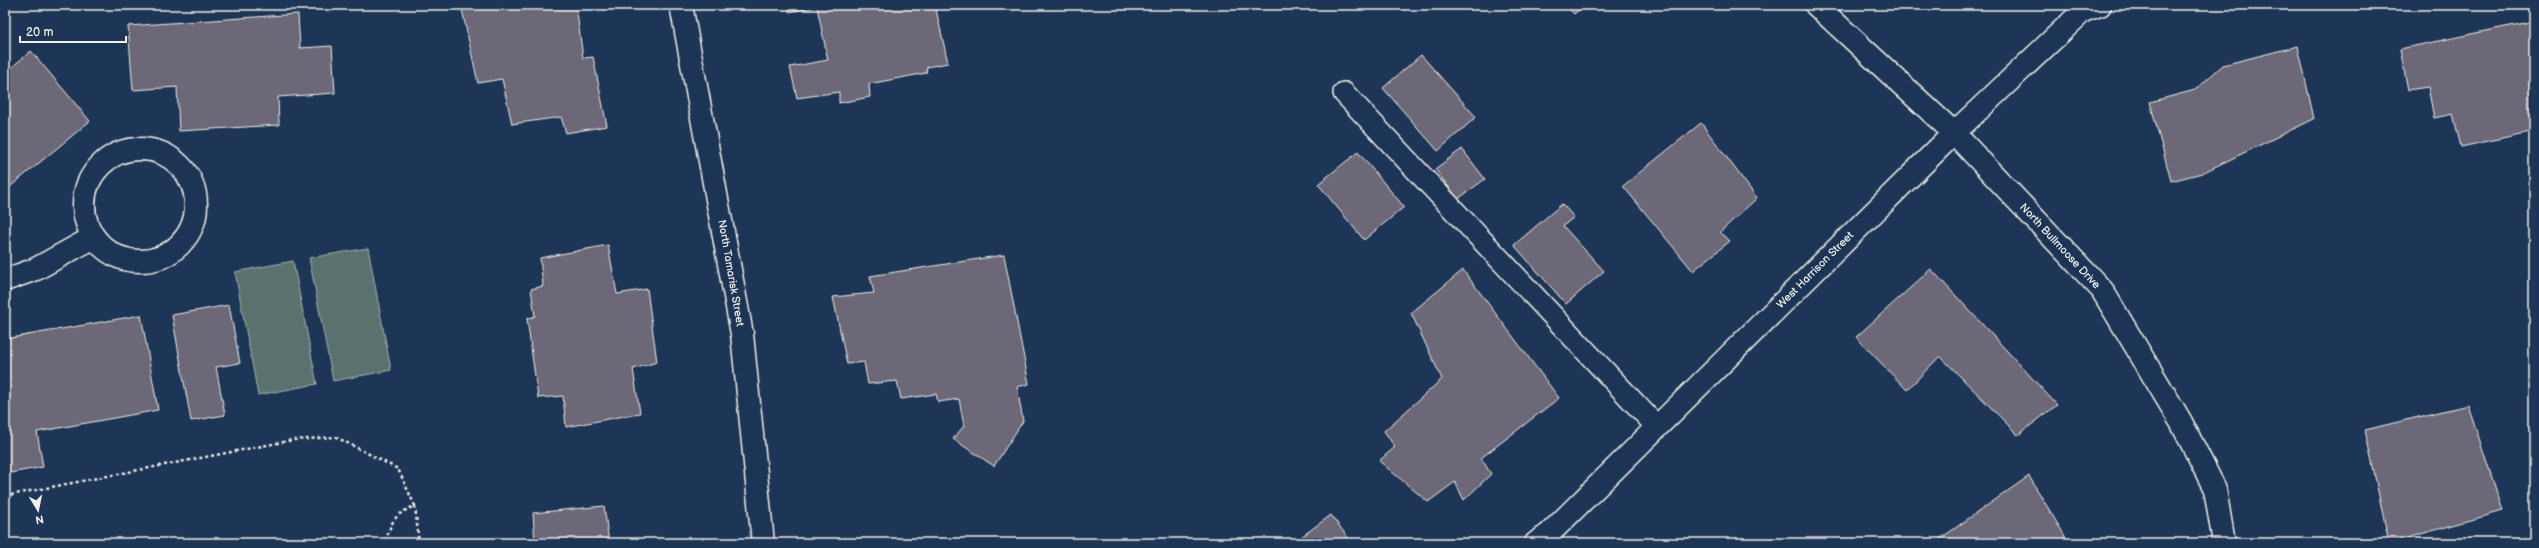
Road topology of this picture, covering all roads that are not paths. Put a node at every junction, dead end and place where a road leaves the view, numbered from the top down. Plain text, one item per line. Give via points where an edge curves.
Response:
1 (681, 5) edge
2 (1816, 5) edge
3 (2100, 5) edge
4 (1344, 93) dead end
5 (1954, 133) junction
6 (94, 237) junction
7 (5, 280) edge
8 (1657, 427) junction
9 (763, 543) edge
10 (1536, 543) edge
11 (2224, 543) edge

1 - 9 street, North Tamarisk Street via 742,334
2 - 5 street, North Bullmoose Drive
3 - 5 street, West Harrison Street via 2083,11
4 - 8 lane
5 - 8 street, West Harrison Street
5 - 11 street, North Bullmoose Drive via 2102,290 2181,422 2215,489
6 - 6 street via 100,246 117,257 134,261 152,260 170,253 183,241 192,225 196,207 194,189 187,173 174,160 158,151 140,148 121,151 104,161 91,175 84,193 83,212
6 - 7 street via 36,269
8 - 10 street, West Harrison Street via 1549,534

